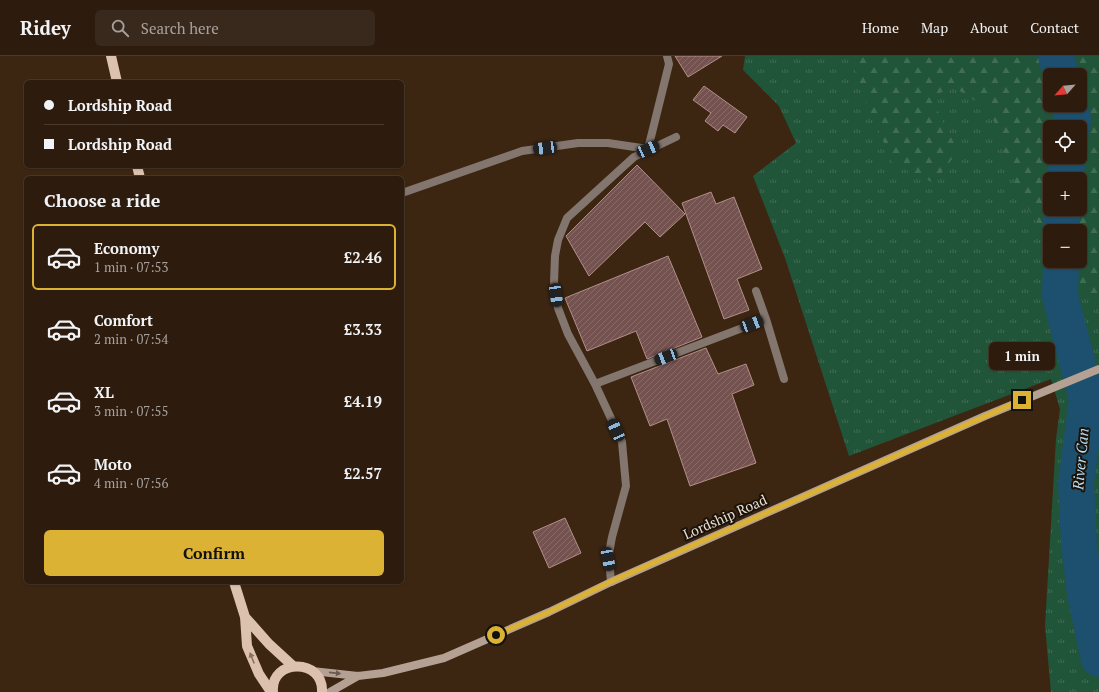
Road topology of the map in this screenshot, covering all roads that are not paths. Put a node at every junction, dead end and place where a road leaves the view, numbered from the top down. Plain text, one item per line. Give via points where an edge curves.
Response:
1 (111, 56) edge
2 (667, 56) edge
3 (117, 80) edge
4 (676, 137) dead end
5 (648, 149) junction
6 (404, 192) edge
7 (756, 291) dead end
8 (766, 319) junction
9 (1099, 369) edge
10 (784, 379) dead end
11 (595, 384) junction
12 (610, 582) junction
13 (235, 584) edge
14 (245, 617) junction
15 (293, 666) junction
16 (312, 671) junction
17 (358, 676) junction
18 (272, 692) edge
19 (322, 692) edge
20 (330, 692) edge

1 - 3 main road
2 - 5 lane via 669,64
4 - 5 lane
5 - 6 lane via 608,143 578,143 522,151
5 - 11 lane via 621,168 567,218 558,240 554,282 558,308 568,334
7 - 8 lane
8 - 10 lane
8 - 11 lane
9 - 12 street, Lordship Road via 957,428
11 - 12 lane via 622,442 624,459 626,486 609,552
12 - 17 street, Lordship Road via 444,658 383,673
13 - 14 main road
14 - 15 main road
18 -> 14 main road via 259,674 247,646
15 - 16 main road
15 - 18 main road via 279,674
16 -> 17 street, Lordship Road
16 - 19 main road via 320,680
17 - 20 street, Lordship Road

